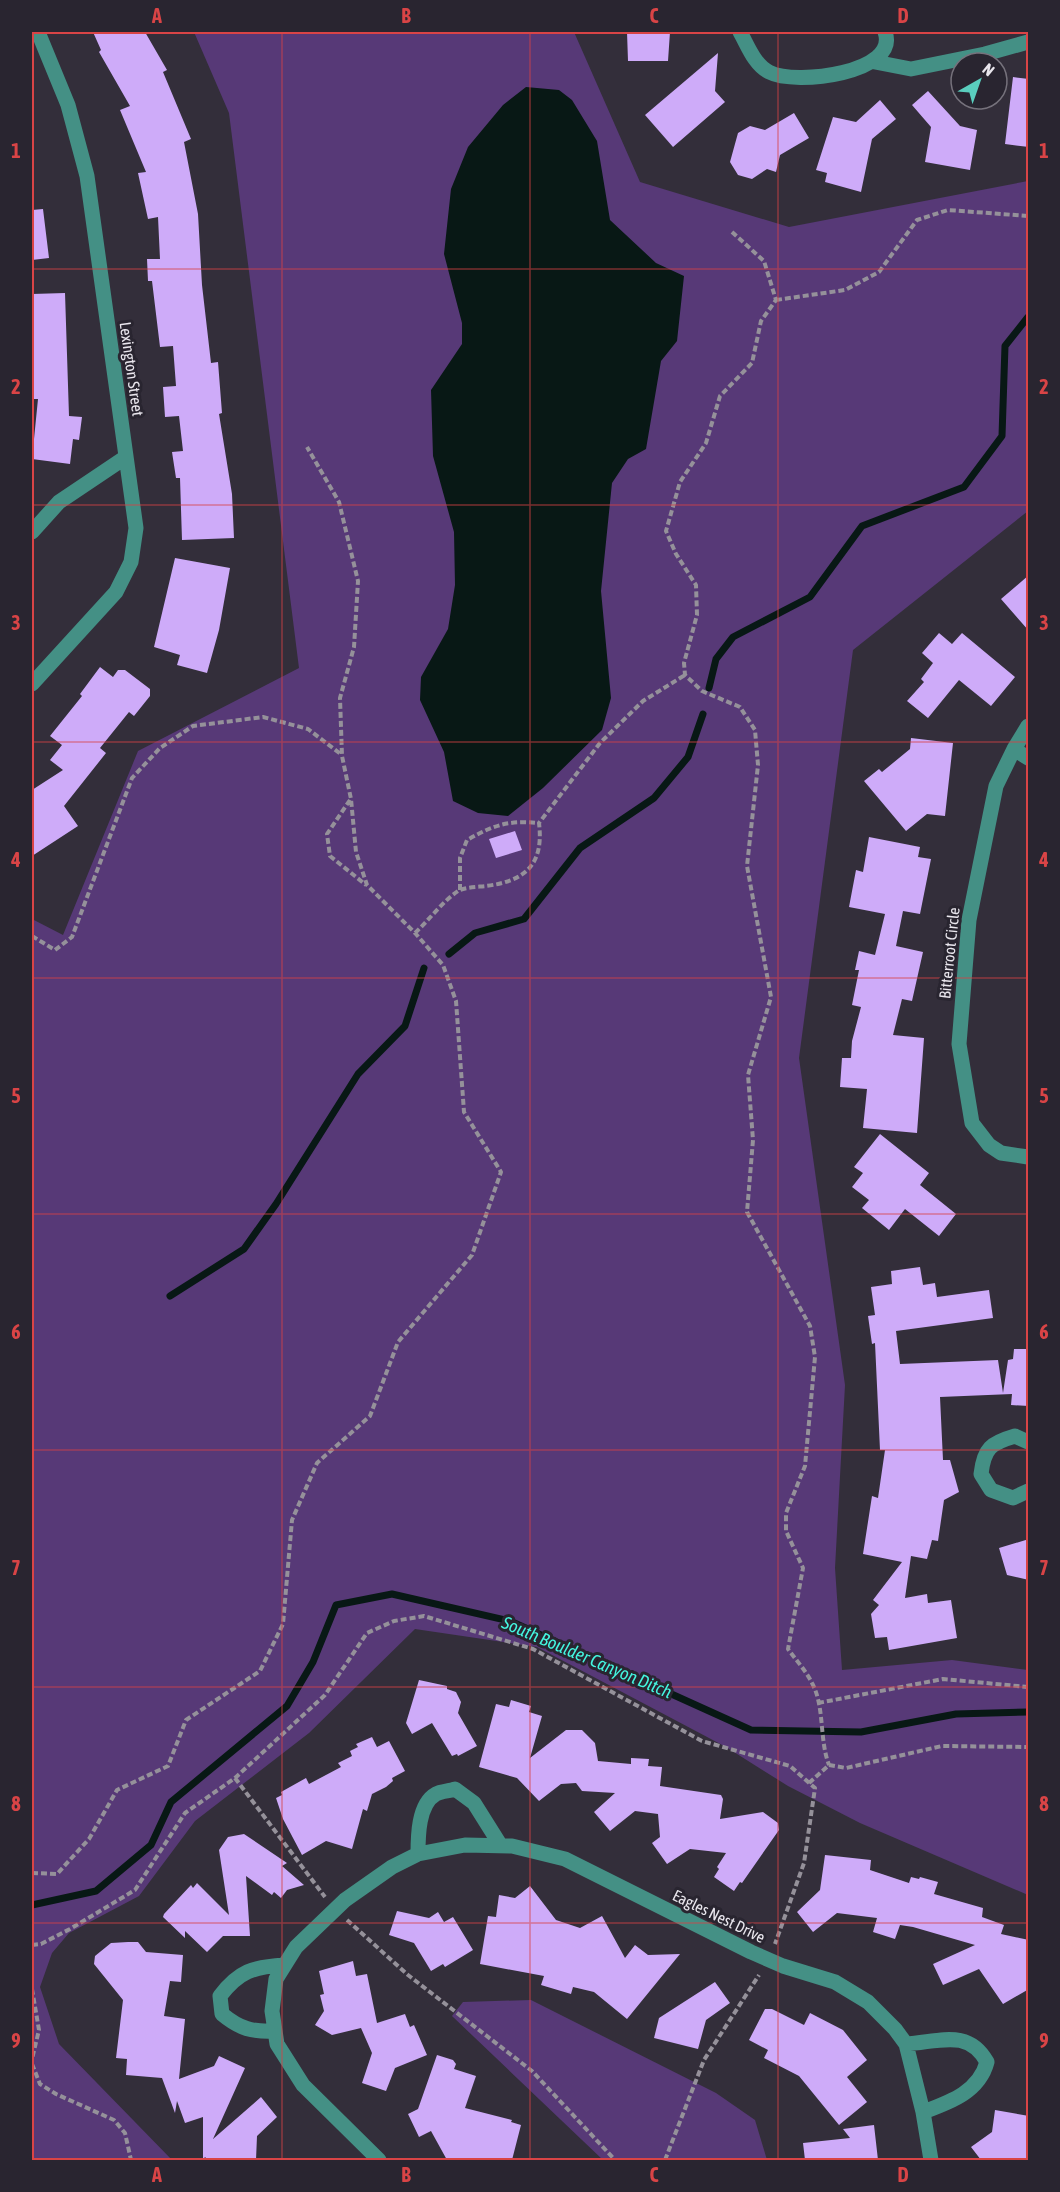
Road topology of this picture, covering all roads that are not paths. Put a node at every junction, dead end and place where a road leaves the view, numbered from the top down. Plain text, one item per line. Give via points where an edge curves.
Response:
1 (38, 32) edge
2 (740, 32) edge
3 (885, 32) edge
4 (1029, 42) edge
5 (875, 62) junction
6 (126, 457) junction
7 (32, 532) edge
8 (32, 684) edge
9 (1029, 726) edge
10 (1014, 749) junction
11 (1029, 758) edge
12 (1029, 1157) edge
13 (1029, 1442) edge
14 (1029, 1491) edge
15 (501, 1846) junction
16 (418, 1854) junction
17 (284, 1965) junction
18 (275, 2031) junction
19 (906, 2044) junction
20 (923, 2112) junction
21 (379, 2160) edge
22 (930, 2160) edge

1 - 6 street, Lexington Street via 68,105 87,176
2 - 5 street via 755,60 769,72 794,80
3 - 5 street via 884,51
4 - 5 street via 911,69
6 - 7 street via 59,502
6 - 8 street, Lexington Street via 136,528 131,562 116,592
9 - 10 street, Bitterroot Circle
10 - 11 street
10 - 12 street, Bitterroot Circle via 996,786 969,920 959,1044 972,1123 989,1145 1001,1153
13 - 14 street via 1015,1436 996,1442 983,1456 981,1474 991,1490 1013,1498
15 - 16 street, Eagles Nest Drive via 465,1845
15 - 16 street via 474,1803 455,1789 435,1794 426,1804
15 - 19 street, Eagles Nest Drive via 565,1859 769,1960 835,1982 868,2002
16 - 17 street, Eagles Nest Drive via 335,1910 296,1947
17 - 18 street, Eagles Nest Drive via 276,1979 272,2011
17 - 18 street via 259,1967 234,1978 220,1996 222,2014 239,2028
18 - 21 street, Eagles Nest Drive via 277,2044 303,2085
19 - 20 street, Eagles Nest Drive
19 - 20 street via 962,2039 979,2047 987,2062 978,2084
20 - 22 street, Eagles Nest Drive

